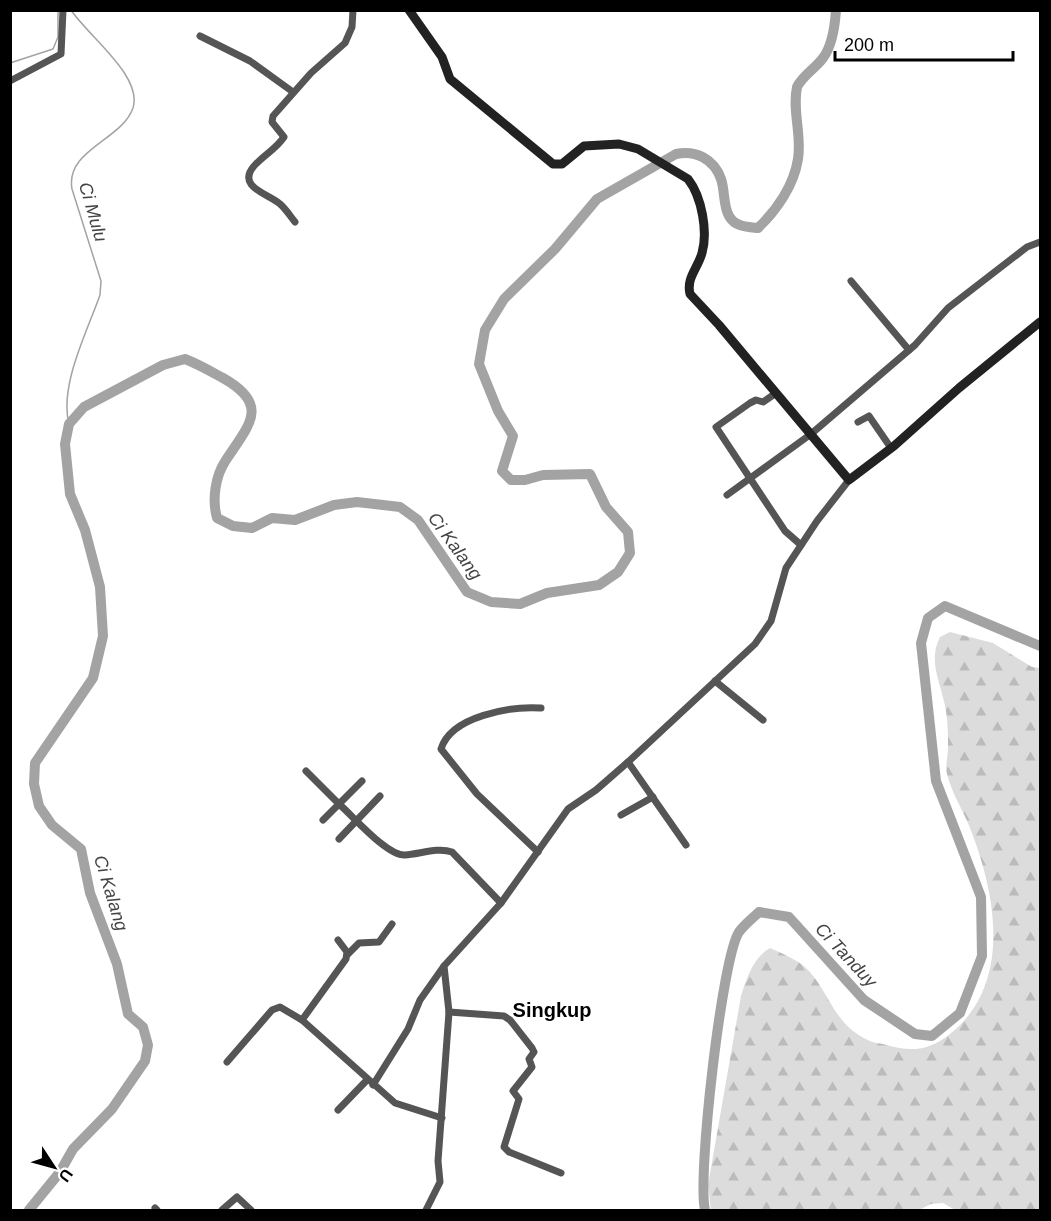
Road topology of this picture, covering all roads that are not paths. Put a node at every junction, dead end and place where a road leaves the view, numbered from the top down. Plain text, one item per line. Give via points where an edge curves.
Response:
1 (63, 10) edge
2 (353, 10) edge
3 (409, 10) edge
4 (200, 36) dead end
5 (10, 81) edge
6 (293, 92) junction
7 (295, 222) dead end
8 (1041, 242) edge
9 (851, 281) dead end
10 (1041, 322) edge
11 (909, 350) junction
12 (776, 393) junction
13 (858, 422) dead end
14 (812, 434) junction
15 (891, 448) junction
16 (751, 477) junction
17 (849, 480) junction
18 (727, 495) dead end
19 (801, 545) junction
20 (715, 681) junction
21 (541, 708) dead end
22 (763, 720) dead end
23 (628, 762) junction
24 (306, 771) dead end
25 (362, 782) dead end
26 (380, 796) dead end
27 (653, 797) junction
28 (339, 804) junction
29 (621, 815) dead end
30 (323, 820) dead end
31 (357, 820) junction
32 (339, 839) dead end
33 (686, 845) dead end
34 (538, 852) junction
35 (501, 903) junction
36 (392, 924) dead end
37 (338, 940) dead end
38 (348, 954) junction
39 (444, 966) junction
40 (449, 1012) junction
41 (302, 1020) junction
42 (227, 1062) dead end
43 (370, 1082) junction
44 (338, 1110) dead end
45 (442, 1118) junction
46 (561, 1173) dead end
47 (222, 1210) edge
48 (251, 1210) edge
49 (426, 1210) edge

1 - 5 street via 61,54
2 - 6 street via 352,27 345,43
3 - 12 street via 442,57 450,80 553,164 562,164 578,149 588,146 630,146 688,179 699,204 703,244 690,279 690,294
4 - 6 street via 250,60
6 - 7 street via 271,119 283,139 256,164 249,180 255,190 281,205
8 - 11 street via 1027,247 953,303
9 - 11 street
10 - 15 street
11 - 14 street
12 - 14 street
12 - 16 street via 763,402 750,403 716,426
13 - 15 street via 869,416
14 - 16 street
14 - 17 street
15 - 17 street
16 - 18 street
16 - 19 street via 785,531
17 - 19 street
19 - 20 street via 786,568 775,610 765,630
20 - 22 street
20 - 23 street
21 - 34 street via 509,709 469,721 454,732 441,750 477,794
23 - 27 street
23 - 34 street via 568,808
24 - 28 street
25 - 28 street
26 - 31 street
27 - 29 street
27 - 33 street
28 - 30 street
28 - 31 street
31 - 32 street
31 - 35 street via 398,855 452,852
34 - 35 street
35 - 39 street
36 - 38 street via 381,940 359,944
37 - 38 street
38 - 41 street
39 - 40 street
39 - 43 street via 420,1000 408,1029
40 - 45 street
40 - 46 street via 504,1016 532,1048 532,1068 513,1091 519,1100 504,1147
41 - 42 street via 283,1008 274,1008
41 - 43 street
43 - 44 street
43 - 45 street via 399,1106
45 - 49 street via 440,1182
47 - 48 street via 237,1197

